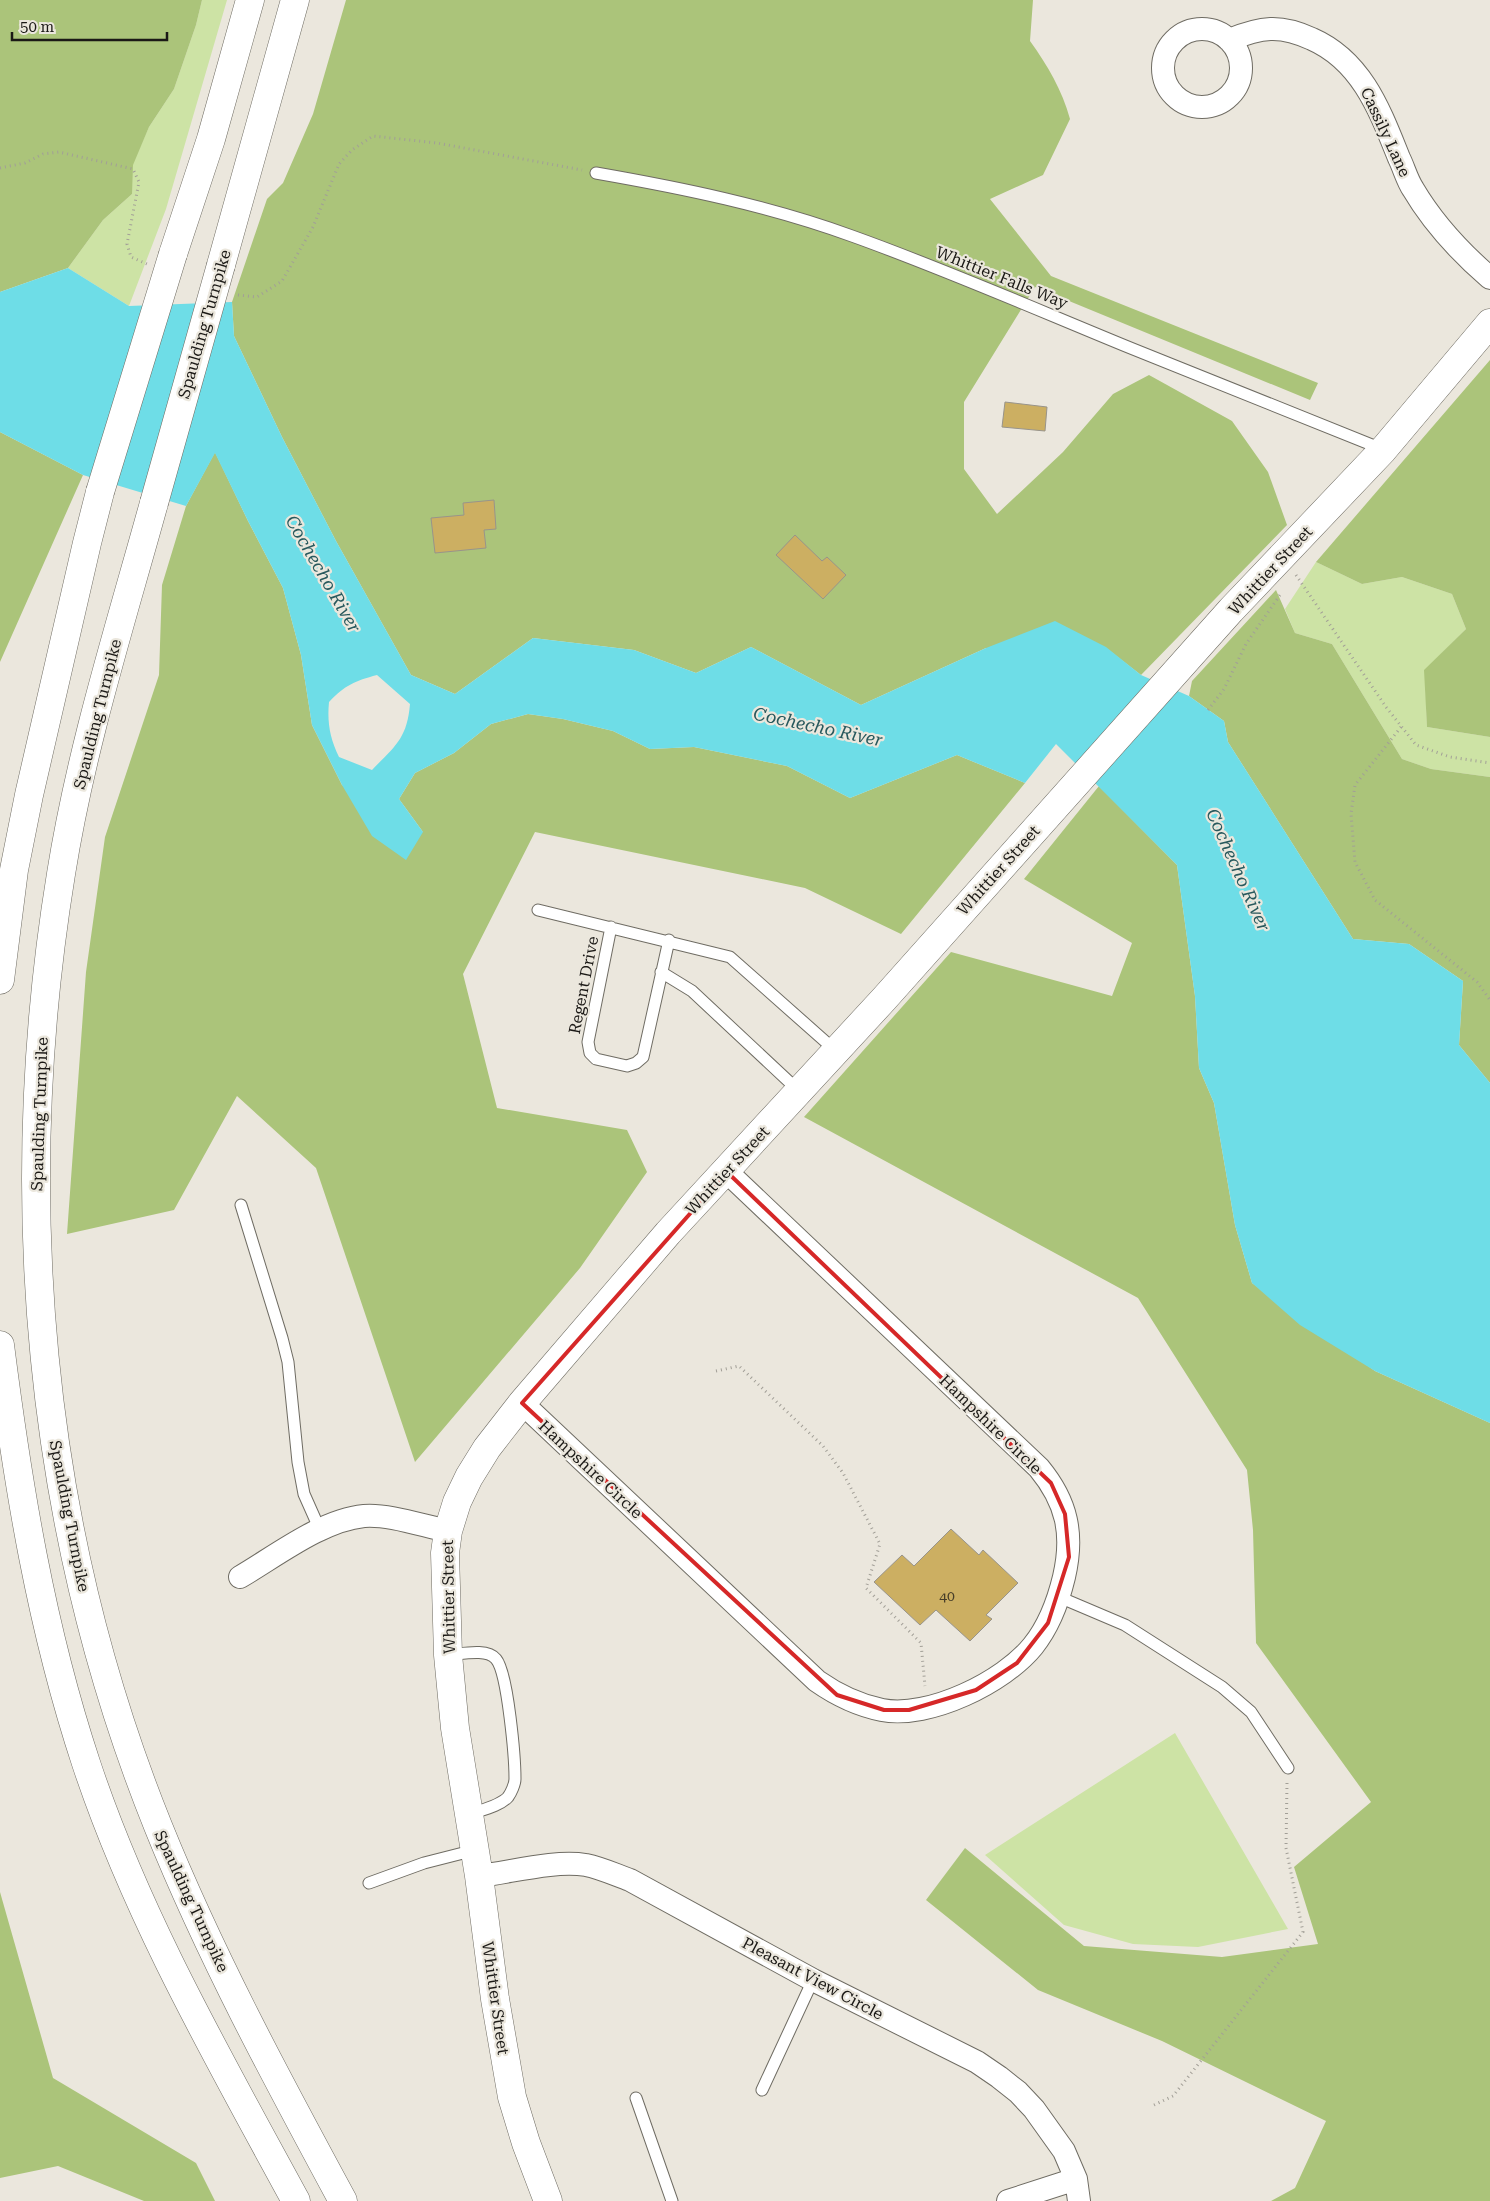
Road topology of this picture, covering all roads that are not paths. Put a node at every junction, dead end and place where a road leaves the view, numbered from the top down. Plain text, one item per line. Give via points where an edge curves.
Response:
1 (250, 0) edge
2 (295, 0) edge
3 (1229, 40) dead end
4 (596, 172) road end
5 (1490, 278) edge
6 (1490, 323) edge
7 (1383, 450) junction
8 (538, 910) dead end
9 (611, 927) junction
10 (669, 940) junction
11 (661, 972) junction
12 (0, 980) edge
13 (836, 1052) junction
14 (800, 1092) junction
15 (727, 1172) junction
16 (241, 1205) dead end
17 (0, 1345) edge
18 (522, 1403) junction
19 (320, 1530) junction
20 (448, 1531) junction
21 (240, 1577) dead end
22 (1059, 1597) junction
23 (448, 1655) junction
24 (1288, 1768) road end
25 (468, 1815) junction
26 (477, 1863) junction
27 (369, 1883) dead end
28 (813, 1980) junction
29 (762, 2090) dead end
30 (636, 2098) dead end
31 (1077, 2190) edge
32 (296, 2201) edge
33 (343, 2201) edge
34 (548, 2201) edge
35 (672, 2201) edge
36 (1008, 2201) edge

1 - 12 main road, bridge via 100,492 29,794 14,870
2 - 33 main road, Spaulding Turnpike, bridge via 111,655 81,773 50,948 42,1020 35,1169 40,1319 48,1394 59,1467 108,1685 158,1826 191,1903
3 - 5 street, Cassily Lane via 1254,30 1277,28 1296,31 1343,58 1357,72 1370,93 1411,187 1426,210 1447,236
4 - 7 lane, Whittier Falls Way via 682,188 851,236 1028,304
6 - 7 main road, Whittier Street
7 - 13 main road, Whittier Street via 1176,672
8 - 9 lane, Regent Drive
9 - 10 lane, Regent Drive
9 - 11 lane, Regent Drive via 588,1042 590,1053 596,1059 627,1066 643,1057
10 - 11 lane, Regent Drive
10 - 13 lane, Regent Drive via 730,957
11 - 14 lane via 692,991
13 - 14 main road, Whittier Street
14 - 15 main road, Whittier Street
15 - 18 main road, Whittier Street via 668,1233
15 - 22 street, Hampshire Circle via 1039,1468 1051,1483 1066,1514 1069,1536 1069,1557
16 - 19 lane via 288,1362 304,1494
17 - 32 main road via 28,1533 67,1700 86,1764 136,1893 217,2056
18 - 20 main road, Whittier Street via 469,1477
18 - 22 street, Hampshire Circle via 817,1681 837,1695 860,1704 884,1710 908,1710 940,1703 996,1680 1034,1645
19 - 20 street via 365,1516
19 - 21 street
20 - 23 main road, Whittier Street via 445,1582
22 - 24 lane via 1125,1624 1222,1687 1251,1712
23 - 25 main road, Whittier Street
23 - 25 lane via 486,1653 496,1659 510,1712 515,1782 507,1797
25 - 26 main road, Whittier Street
26 - 27 lane via 424,1863
26 - 28 street, Pleasant View Circle via 586,1865 606,1870 714,1924
26 - 34 main road, Whittier Street via 512,2097
28 - 29 lane
28 - 31 street, Pleasant View Circle via 977,2062 1018,2092 1064,2151
30 - 35 lane
31 - 36 street

